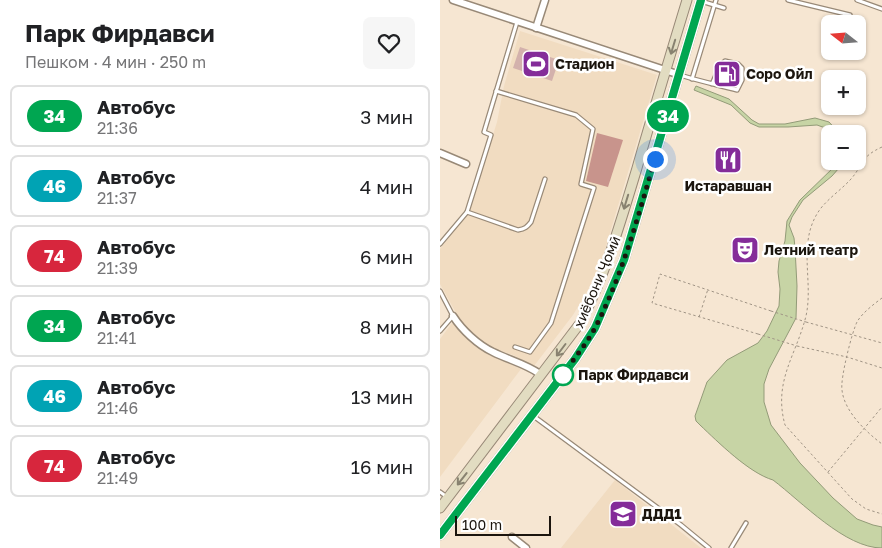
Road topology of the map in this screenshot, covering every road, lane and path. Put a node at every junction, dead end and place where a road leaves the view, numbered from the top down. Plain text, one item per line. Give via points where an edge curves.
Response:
1 (453, 0) edge
2 (545, 0) edge
3 (687, 0) edge
4 (701, 0) edge
5 (788, 0) edge
6 (857, 0) edge
7 (715, 2) edge
8 (724, 8) dead end
9 (882, 9) edge
10 (850, 15) dead end
11 (517, 22) junction
12 (536, 28) junction
13 (665, 72) junction
14 (680, 75) junction
15 (692, 79) junction
16 (712, 84) junction
17 (496, 91) junction
18 (882, 147) edge
19 (440, 153) edge
20 (466, 164) dead end
21 (546, 179) dead end
22 (467, 212) junction
23 (440, 244) edge
24 (708, 289) junction
25 (440, 291) edge
26 (882, 298) edge
27 (453, 316) junction
28 (699, 317) junction
29 (440, 332) edge
30 (854, 334) junction
31 (882, 343) edge
32 (515, 347) dead end
33 (847, 357) junction
34 (882, 368) edge
35 (540, 374) dead end
36 (882, 406) edge
37 (531, 415) junction
38 (864, 429) junction
39 (494, 438) junction
40 (882, 444) edge
41 (507, 448) junction
42 (828, 472) junction
43 (444, 495) edge
44 (440, 508) edge
45 (882, 514) edge
46 (746, 523) dead end
47 (440, 535) edge
48 (512, 536) dead end
49 (526, 548) edge
50 (709, 548) edge
51 (731, 548) edge

1 - 11 street
2 - 12 street
3 -> 13 main road, хиёбони Ҷомӣ
4 - 7 lane
4 - 14 main road, хиёбони Ҷомӣ
5 - 10 lane
6 - 9 lane
7 - 8 lane
7 - 15 lane
11 - 12 street
11 - 17 lane
12 - 13 street
13 - 14 street
13 -> 39 main road, хиёбони Ҷомӣ via 622,218 592,301 581,322
14 - 15 lane
14 - 37 main road, хиёбони Ҷомӣ via 624,260 608,299 586,343
15 - 16 lane
16 - 16 lane via 737,90 742,80 742,68 725,61
17 - 22 lane via 484,132 491,135
17 - 32 lane via 576,115 593,129 581,184 594,188 551,323 530,352
18 - 42 path via 864,158 852,178 820,209 809,233 807,309 781,386 781,411 785,425
19 - 20 street
21 - 22 lane via 531,222 524,229 518,230
22 - 23 lane
24 - 28 path
24 - 28 path via 660,274 652,303
24 - 30 path, bridge via 806,322
25 - 27 lane
26 - 30 path via 857,322
27 - 29 lane
27 - 35 street via 458,325 486,348
28 - 33 path, bridge
30 - 31 path
30 - 33 path
33 - 34 path
33 - 38 path via 842,390 851,414
36 - 38 path
37 - 41 main road, хиёбони Ҷомӣ
37 - 50 lane
38 - 40 path
38 - 42 path
39 - 41 main road
39 -> 43 main road, хиёбони Ҷомӣ
41 - 47 main road, хиёбони Ҷомӣ
42 - 45 path via 852,499 866,509
43 - 44 main road, хиёбони Ҷомӣ
46 - 51 lane
48 - 49 street

